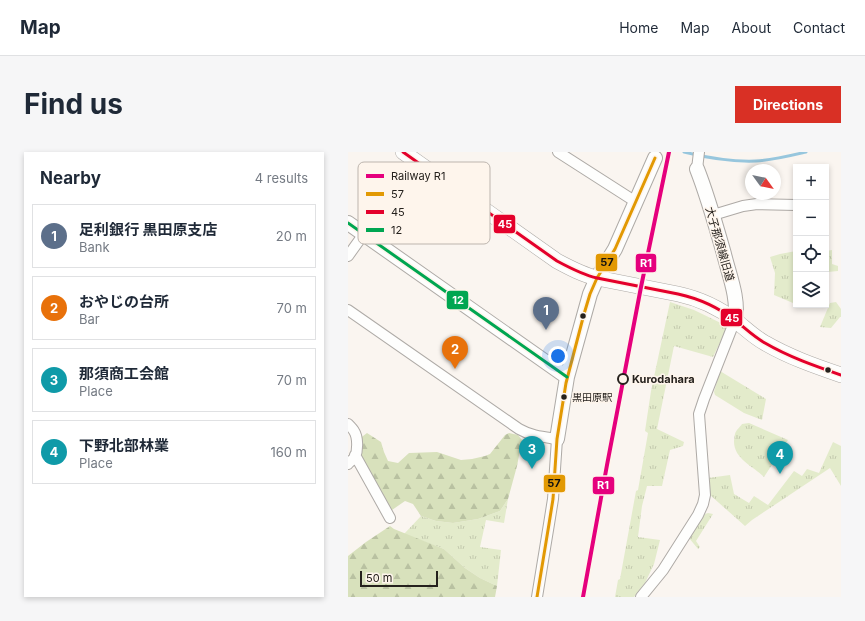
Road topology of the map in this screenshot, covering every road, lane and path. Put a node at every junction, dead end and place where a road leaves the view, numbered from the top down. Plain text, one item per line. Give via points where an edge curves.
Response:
1 (403, 152) edge
2 (558, 152) edge
3 (699, 152) edge
4 (655, 158) dead end
5 (416, 161) edge
6 (697, 166) joint
7 (636, 202) junction
8 (793, 205) edge
9 (490, 213) edge
10 (713, 216) junction
11 (348, 223) edge
12 (358, 230) edge
13 (358, 242) edge
14 (378, 244) edge
15 (348, 256) edge
16 (597, 278) junction
17 (348, 310) edge
18 (735, 320) junction
19 (841, 375) edge
20 (567, 377) junction
21 (348, 424) edge
22 (557, 439) junction
23 (356, 455) junction
24 (348, 464) edge
25 (390, 518) dead end
26 (536, 597) edge
27 (641, 597) edge

1 - 5 main road
2 - 7 street
3 - 6 street
4 - 7 street
6 - 10 street, 大子那須線旧道
7 - 16 street via 615,249
8 - 10 street via 757,204
9 - 16 main road via 557,261 586,276
10 - 18 street, 大子那須線旧道 via 735,295
11 - 12 street
13 - 15 street
14 - 20 street
16 - 18 main road via 691,296 703,300
16 - 20 street via 590,294
17 - 22 street via 525,433
18 - 19 main road via 773,348
18 - 27 street via 699,414 705,495 703,504 664,570
20 - 22 street
21 - 23 street via 357,436
22 - 26 street via 553,499
23 - 24 street
23 - 25 street

